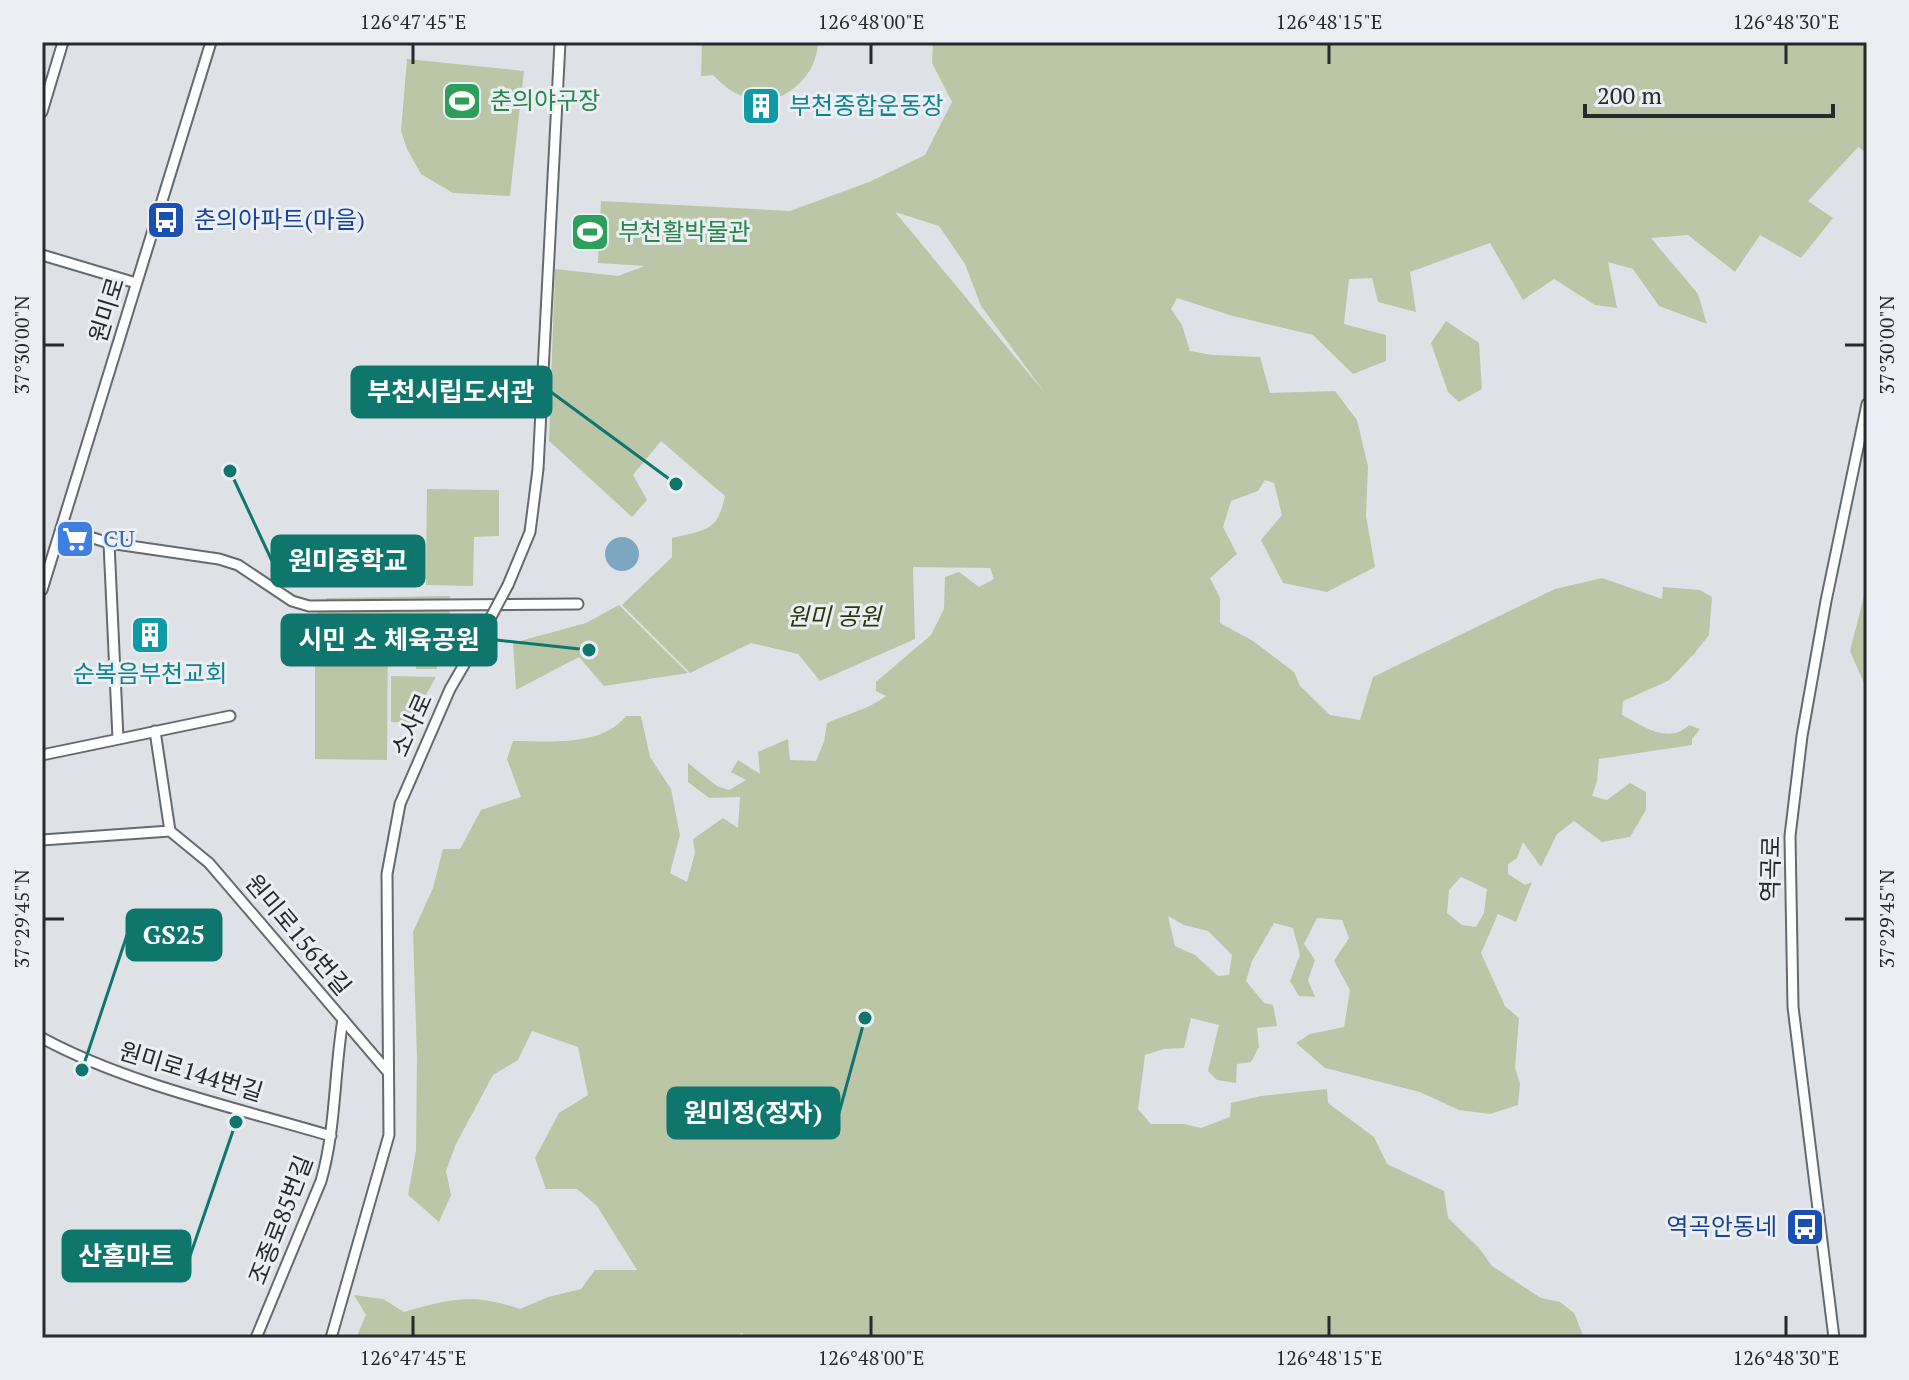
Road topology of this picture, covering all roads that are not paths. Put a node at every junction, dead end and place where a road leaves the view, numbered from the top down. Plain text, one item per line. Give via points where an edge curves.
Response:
1 (63, 42) edge
2 (211, 42) edge
3 (560, 42) edge
4 (42, 112) edge
5 (42, 255) edge
6 (136, 283) junction
7 (1867, 404) edge
8 (1867, 451) edge
9 (1855, 456) junction
10 (61, 528) junction
11 (109, 543) junction
12 (46, 561) edge
13 (42, 590) edge
14 (578, 604) dead end
15 (230, 716) dead end
16 (155, 731) junction
17 (118, 739) junction
18 (42, 755) edge
19 (170, 831) junction
20 (42, 840) edge
21 (343, 1019) junction
22 (42, 1038) edge
23 (388, 1072) junction
24 (331, 1136) junction
25 (256, 1338) edge
26 (331, 1338) edge
27 (1834, 1338) edge

1 - 4 street
2 - 6 street, 원미로
3 - 23 street, 소사로, bridge via 538,469 530,532 508,585 450,689 400,804 387,874
5 - 6 street
6 - 10 street, 원미로
7 - 9 street, 역곡로
8 - 9 street
9 - 27 street, 역곡로 via 1802,736 1790,836 1793,1007
10 - 11 street
10 - 12 street, 원미로
11 - 14 street via 219,559 309,606
11 - 17 street
12 - 13 street, 원미로
15 - 16 street
16 - 17 street
16 - 19 street
17 - 18 street
19 - 20 street
19 - 21 street, 원미로156번길 via 209,863
21 - 23 street, 원미로156번길
21 - 24 street, 조종로85번길
22 - 24 street, 원미로144번길 via 130,1076
23 - 26 street, 소사로 via 389,1135
24 - 25 street, 조종로85번길 via 321,1181

